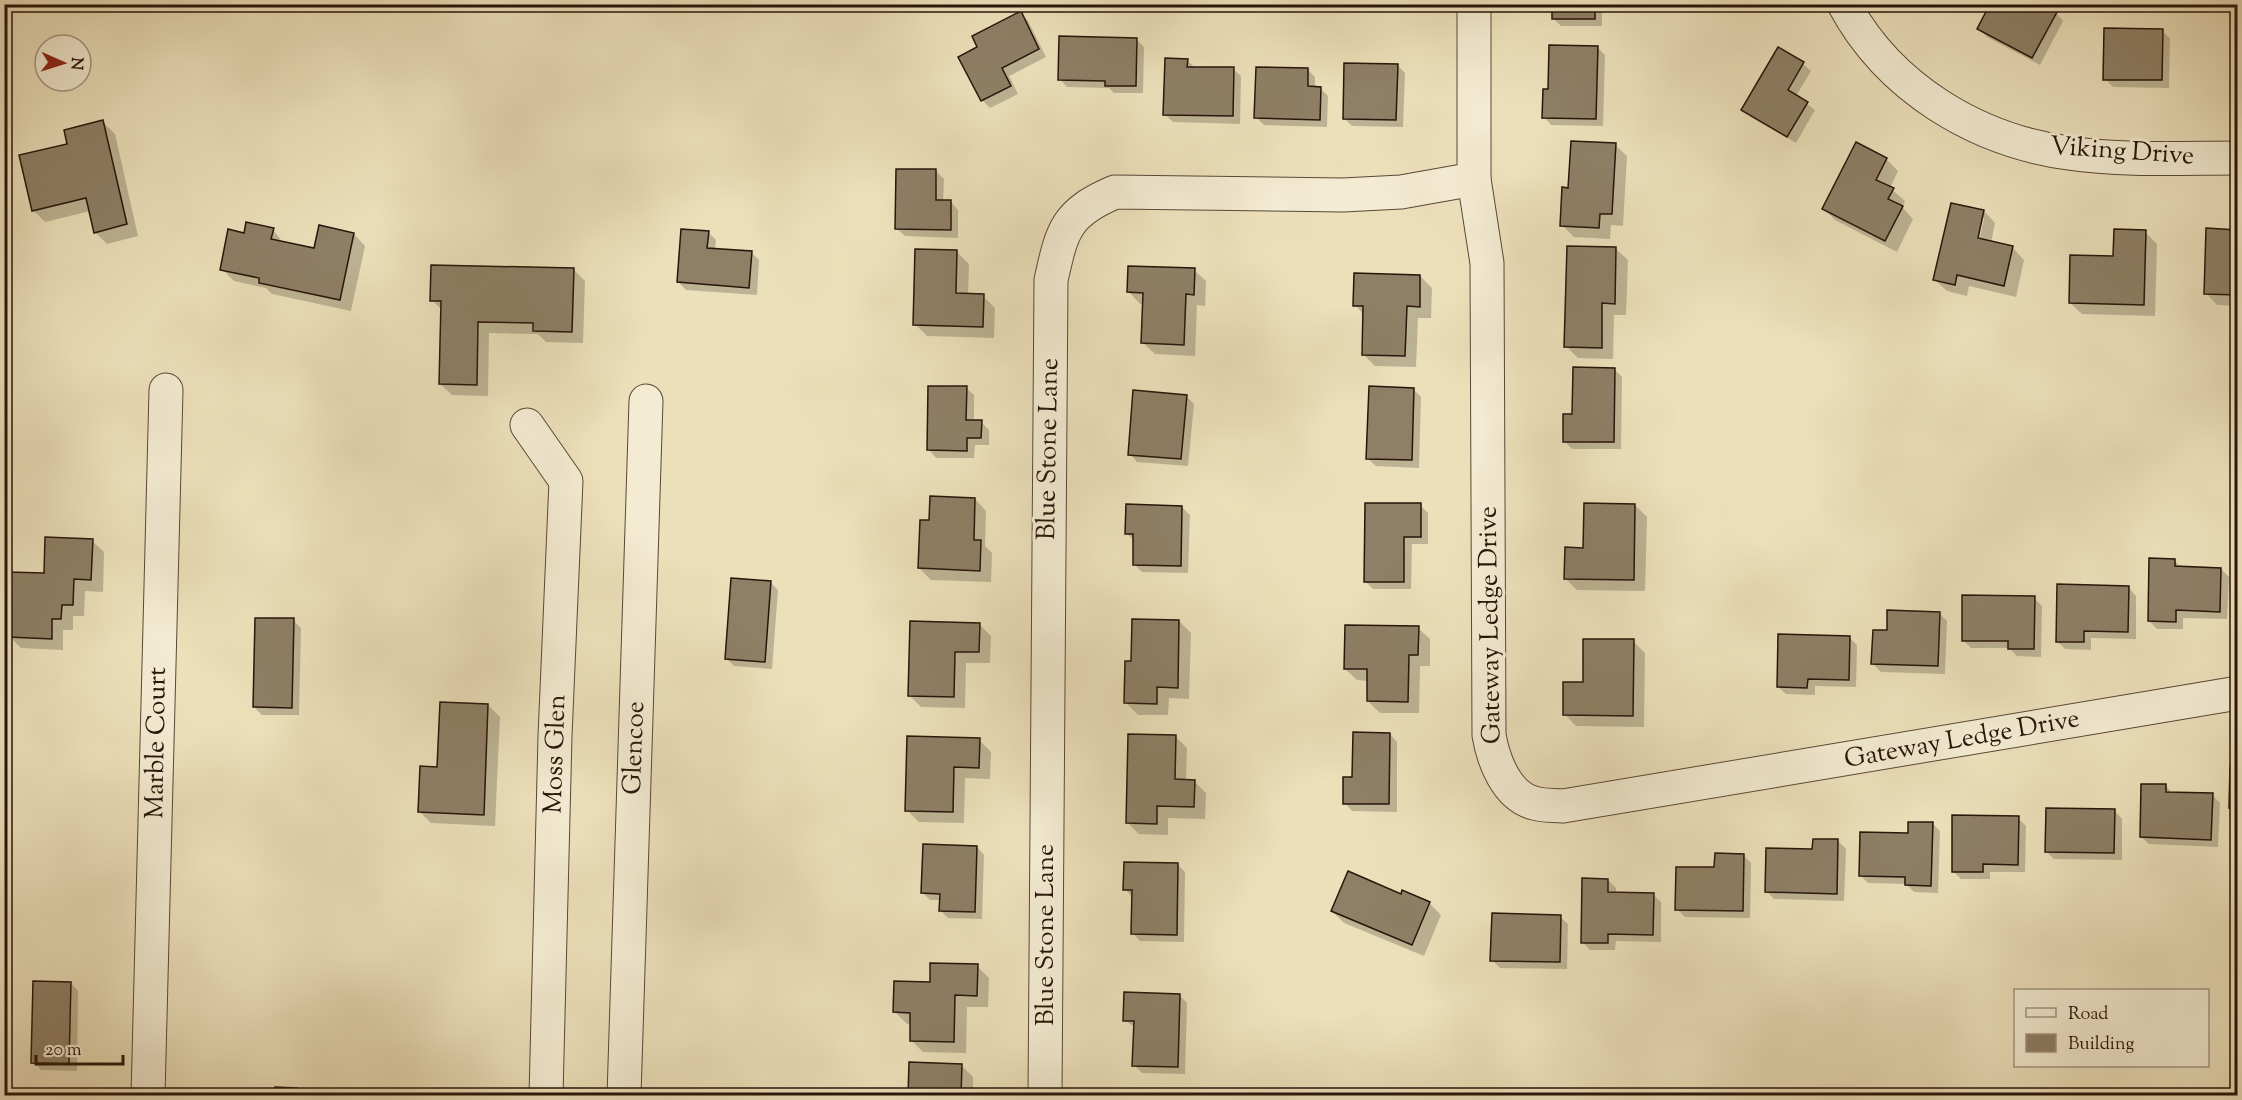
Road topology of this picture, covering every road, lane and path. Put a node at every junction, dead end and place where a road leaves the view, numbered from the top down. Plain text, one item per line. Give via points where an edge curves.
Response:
1 (1474, 4) edge
2 (1844, 4) edge
3 (2238, 158) edge
4 (1474, 179) junction
5 (166, 390) dead end
6 (646, 401) dead end
7 (527, 425) dead end
8 (2238, 693) edge
9 (148, 1095) edge
10 (546, 1095) edge
11 (624, 1095) edge
12 (1045, 1095) edge

1 - 4 street, Gateway Ledge Drive
2 - 3 street, Viking Drive via 1873,48 1897,73 1946,112 1978,128 2068,153
4 - 8 street, Gateway Ledge Drive via 1487,263 1489,735 1494,761 1510,787 1532,803 1563,806 1614,799
4 - 12 street, Blue Stone Lane via 1401,192 1343,195 1115,192 1077,214 1060,236 1051,280
5 - 9 street, Marble Court
6 - 11 street, Glencoe
7 - 10 street, Moss Glen via 566,481

